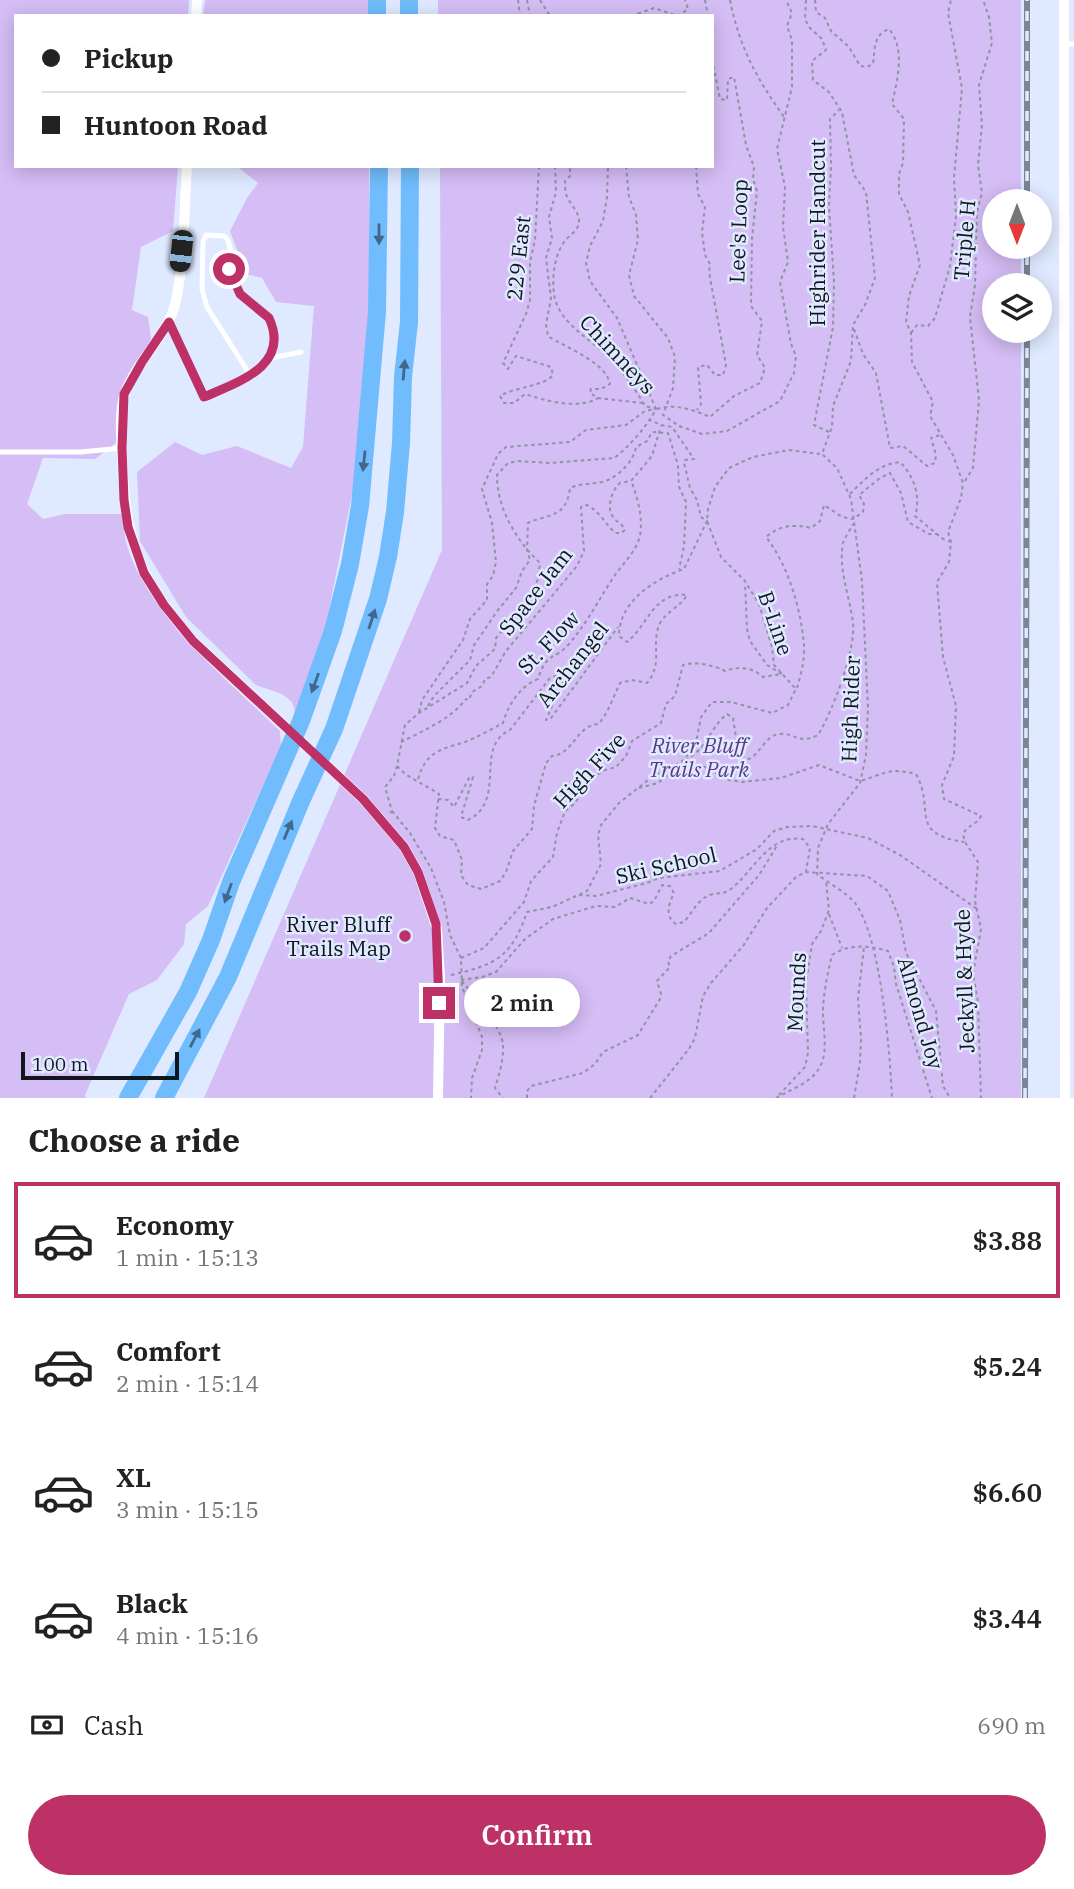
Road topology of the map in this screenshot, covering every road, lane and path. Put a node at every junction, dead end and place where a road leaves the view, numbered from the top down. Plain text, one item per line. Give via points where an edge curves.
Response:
1 (685, 0) edge
2 (730, 0) edge
3 (786, 0) edge
4 (807, 0) edge
5 (815, 0) edge
6 (951, 0) edge
7 (983, 0) edge
8 (1064, 0) edge
9 (637, 14) edge
10 (672, 14) edge
11 (681, 14) edge
12 (1069, 44) edge
13 (714, 69) edge
14 (839, 110) junction
15 (785, 118) junction
16 (187, 168) edge
17 (379, 168) edge
18 (410, 168) edge
19 (539, 168) edge
20 (555, 168) edge
21 (570, 168) edge
22 (608, 168) edge
23 (626, 168) edge
24 (696, 168) edge
25 (169, 322) junction
26 (853, 325) junction
27 (911, 334) junction
28 (301, 352) dead end
29 (271, 358) junction
30 (250, 375) junction
31 (598, 397) junction
32 (643, 403) junction
33 (666, 405) junction
34 (656, 409) junction
35 (696, 411) junction
36 (650, 420) junction
37 (661, 425) junction
38 (659, 432) junction
39 (830, 432) junction
40 (941, 435) junction
41 (122, 448) junction
42 (0, 452) edge
43 (822, 454) junction
44 (631, 481) junction
45 (964, 483) junction
46 (849, 495) junction
47 (707, 521) junction
48 (853, 521) junction
49 (938, 534) junction
50 (951, 542) junction
51 (527, 550) junction
52 (679, 571) junction
53 (745, 581) junction
54 (621, 624) junction
55 (782, 674) junction
56 (796, 689) junction
57 (428, 707) junction
58 (419, 713) junction
59 (400, 743) junction
60 (684, 760) junction
61 (397, 766) junction
62 (418, 780) junction
63 (860, 781) junction
64 (638, 788) junction
65 (438, 799) junction
66 (384, 822) junction
67 (1070, 827) edge
68 (826, 829) junction
69 (965, 842) junction
70 (778, 844) junction
71 (806, 872) junction
72 (817, 874) junction
73 (825, 880) junction
74 (578, 895) junction
75 (977, 909) junction
76 (828, 912) junction
77 (864, 947) junction
78 (873, 947) junction
79 (842, 948) junction
80 (1070, 955) edge
81 (461, 958) dead end
82 (461, 980) junction
83 (128, 1098) edge
84 (164, 1098) edge
85 (438, 1098) edge
86 (471, 1098) edge
87 (503, 1098) edge
88 (527, 1098) edge
89 (650, 1098) edge
90 (776, 1098) edge
91 (854, 1098) edge
92 (892, 1098) edge
93 (932, 1098) edge
94 (950, 1098) edge
95 (981, 1098) edge
96 (1065, 1098) edge

1 - 11 path via 688,9
2 - 15 path via 749,63
3 - 15 path via 792,13 787,26 792,40 792,87
4 - 14 path via 805,19 826,50 812,61 813,80 829,92
5 - 27 path via 816,12 860,66 873,64 881,32 889,29 895,36 899,65 892,104 904,119 899,194 908,212 920,265 909,296 906,322
6 - 27 path, Triple H via 948,13 962,88 954,178 957,216 950,266 935,318 928,326 917,325
7 - 45 path, Triple H via 992,43 979,85 982,193 970,317 979,400 973,468
8 - 12 street
9 - 10 path via 654,8
12 - 67 street
13 - 35 path, Lee's Loop via 720,99 727,100 728,79 734,77 754,167 757,191 751,306 762,321 757,355 765,368 760,383 734,396 710,417
14 - 26 path via 854,175 866,192 875,268 865,305
14 - 39 path, Highrider Handcut via 830,119 833,327 814,425
15 - 33 path via 777,149 785,187 783,227 788,262 780,282 796,356 794,373 780,401 727,431 702,434 679,426 663,415
16 - 25 street via 176,300
17 -> 83 highway via 377,312 362,482 350,564 333,631 211,940 188,992
84 -> 18 highway via 228,977 334,729 378,599 393,523 401,443 409,322
19 - 31 path, 229 East via 530,300 503,363 508,369 516,356 551,367 553,375 548,381 500,396 504,403 514,403 525,394 558,402 590,403
20 - 31 path via 556,192 549,216 552,238 546,258 551,298 548,336 591,360 608,376 610,384 591,389
21 - 32 path, Chimneys via 566,195 579,223 557,256 554,294 570,323 626,377
22 - 34 path via 603,221 586,263 590,281 617,318
23 - 33 path via 638,240 629,275 634,296 668,338 675,357 673,388
24 - 35 path, Lee's Loop via 698,194 705,207 705,255 726,365 723,375 715,375 707,365 698,367 701,404
25 - 30 lane via 204,397
25 - 41 street via 124,394
26 - 39 path via 850,361 833,406
26 - 40 path via 863,354 876,373 890,448 903,446 927,466 935,463 931,438
27 - 40 path via 912,362 933,402 929,416
28 - 29 lane
29 - 30 lane
29 - 30 lane via 269,318 240,294 229,269 228,240 206,235 202,289 207,307
31 - 32 path
32 - 34 path, Chimneys
33 - 34 path
33 - 35 path, Lee's Loop
34 - 36 path
34 - 58 path, Chimneys via 626,425 586,429 570,442 506,447 498,454 482,489 496,562 487,600 470,618 463,640 422,701
36 - 37 path
36 - 51 path via 614,458 508,463 497,475 497,494
37 - 38 path, Space Jam
37 - 47 path, B-Line via 672,426 694,459 684,463 701,517
38 - 44 path, Space Jam via 652,456
38 - 51 path via 652,432 636,447 628,464 607,481 570,488 568,501 552,517 528,523
38 - 52 path via 668,433 678,465 678,487 686,502
39 - 43 path
40 - 45 path
41 - 42 lane
41 - 66 street via 128,527 144,573 161,601 193,641
43 - 46 path, High Rider via 837,468
43 - 47 path via 789,450 753,457 729,468 715,488
44 - 59 path, Space Jam via 620,484 611,495 613,517 625,530 615,533 597,510 581,507 584,551 577,566 469,700
44 - 62 path, St. Flow via 640,511 640,538 592,615 565,648 542,666 538,679 527,683 506,709 503,723 432,755 422,765
45 - 50 path via 948,532
46 - 48 path, High Rider
46 - 49 path via 876,470 900,462 915,486 915,516
47 - 52 path
47 - 53 path, B-Line via 721,557
48 - 49 path via 863,512 859,495 890,473 908,522
48 - 56 path via 824,505 820,521 811,528 788,524 766,537 777,551 795,600 802,635
48 - 60 path via 843,542 851,643 845,674 818,735 807,740 779,734 749,759 736,754 733,718 727,713 708,741
48 - 63 path, High Rider via 862,581 868,708
49 - 50 path
50 - 69 path via 949,562 937,582 943,657 956,706 954,757 942,793 944,799 981,816 965,830
51 - 57 path via 530,560 516,588 474,645 470,660
51 - 57 path via 540,563 527,601 467,683
52 - 54 path via 650,584 628,608
53 - 55 path, B-Line via 758,604 774,665
53 - 55 path via 750,641 767,665
54 - 65 path, Archangel via 551,718 546,720 563,681 561,674 550,678 510,730 501,734 493,750 488,798 478,814 468,820 461,817 473,776 454,807 448,800
54 - 65 path via 619,636 627,642 659,602 676,594 688,595 661,621 655,674 647,683 620,682 599,724 580,731 546,763 532,829 513,851 500,881 481,889 468,886 454,840 440,836 435,828
55 - 56 path, B-Line
55 - 81 path, High Five via 764,677 754,669 725,671 694,662 683,665 675,696 666,704 660,723 632,741 616,767 602,771 565,811 553,857 531,881 524,902 484,948
56 - 60 path via 788,705 772,713 712,702
57 - 58 path
58 - 59 path, Chimneys via 405,725
59 - 61 path
60 - 64 path
61 - 62 path via 405,776
61 - 66 path via 384,788 391,811
62 - 65 path via 439,794
63 - 64 path via 819,765 780,778 742,782 693,765
63 - 68 path, High Rider
63 - 69 path via 879,772 916,774 932,831 944,839
64 - 74 path via 601,825 601,864 587,891
66 - 85 street via 418,872 436,924
67 - 80 street
68 - 72 path, High Rider via 818,848
68 - 74 path, Ski School via 811,826 774,831 754,852 720,871
68 - 75 path, Ski School via 868,838
69 - 75 path, Jeckyll & Hyde via 978,862
70 - 71 path via 803,839 810,848
70 - 82 path via 756,860 731,889 699,902 684,922 670,918 674,893 665,884 649,904 630,898 615,907 596,906 553,919 525,939 496,972
70 - 88 path via 759,875 709,933 671,956 670,967 657,981 661,994 657,1006 638,1035 603,1052 583,1073 531,1086
71 - 72 path
71 - 89 path via 767,908 743,946 711,983 695,1038
72 - 73 path
72 - 94 path via 867,876 888,891 906,953 936,1011 943,1086
73 - 76 path
73 - 78 path via 855,902
74 - 82 path via 527,912 507,952 478,969 461,972
75 - 95 path, Jeckyll & Hyde via 981,929 973,973
76 - 79 path
76 - 90 path, Mounds via 812,944 806,983 805,1067
77 - 78 path, Almond Joy
77 - 79 path, Almond Joy
77 - 91 path via 858,999 860,1062
78 - 92 path
78 - 93 path, Almond Joy via 888,951
79 - 90 path via 832,955 827,976 822,1060 814,1075
80 - 96 street
82 - 86 path via 482,1037
82 - 87 path via 502,1039 503,1058 495,1088

